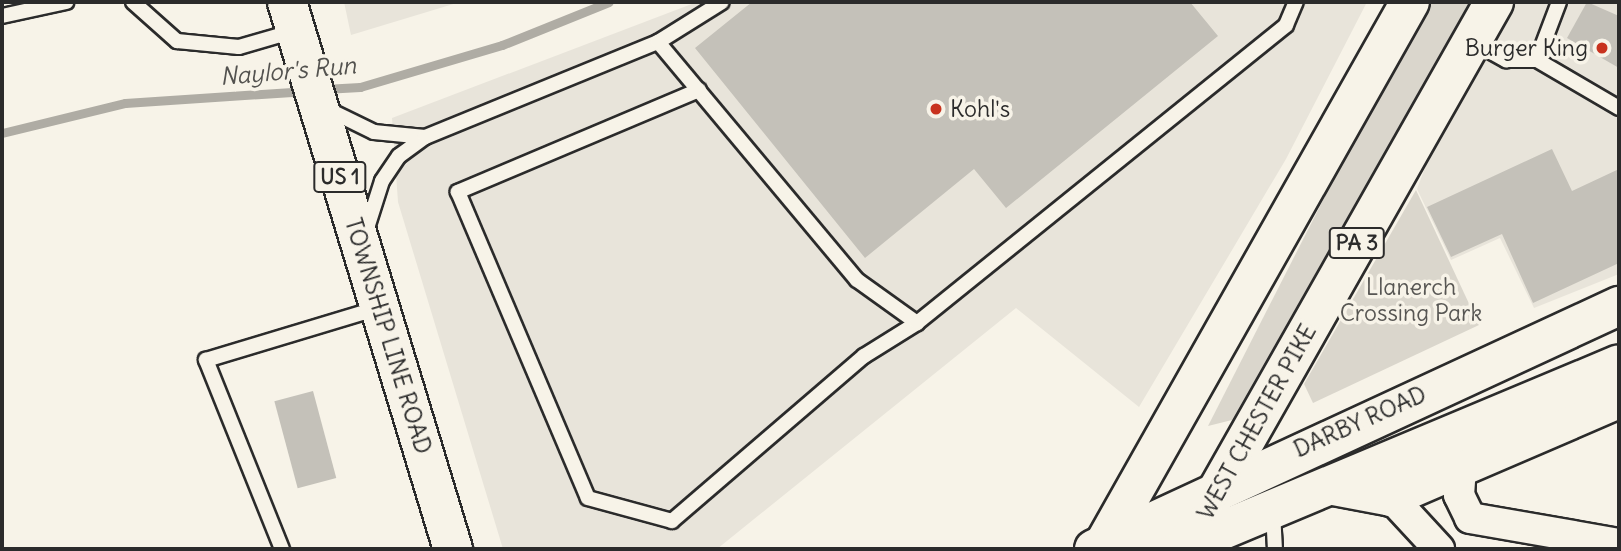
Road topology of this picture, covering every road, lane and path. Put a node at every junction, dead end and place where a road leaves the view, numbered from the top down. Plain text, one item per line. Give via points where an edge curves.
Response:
1 (66, 2) edge
2 (133, 2) edge
3 (722, 2) edge
4 (1296, 2) edge
5 (1410, 2) edge
6 (1494, 2) edge
7 (1559, 2) edge
8 (2, 16) edge
9 (291, 16) edge
10 (1472, 41) junction
11 (658, 42) junction
12 (1537, 60) junction
13 (312, 87) junction
14 (699, 90) junction
15 (1619, 108) edge
16 (425, 137) junction
17 (362, 250) junction
18 (1619, 306) edge
19 (380, 308) junction
20 (917, 323) junction
21 (1619, 364) edge
22 (1619, 399) edge
23 (1461, 467) junction
24 (1222, 485) junction
25 (1334, 486) junction
26 (1391, 497) junction
27 (1273, 510) junction
28 (1470, 518) junction
29 (1619, 544) edge
30 (1186, 547) edge
31 (1100, 548) edge
32 (282, 549) edge
33 (453, 549) edge
34 (1275, 549) edge
35 (1439, 549) edge
36 (1448, 549) edge

1 - 8 lane
2 - 9 lane via 177,41 239,47
3 - 11 lane
4 - 20 lane via 1286,25
5 - 31 main road
6 - 10 main road, WEST CHESTER PIKE / PA 3
7 - 12 lane
9 - 13 main road, TOWNSHIP LINE ROAD / US 1
10 - 12 lane via 1506,60
10 - 24 main road, WEST CHESTER PIKE / PA 3
11 - 14 lane
11 - 16 lane
12 - 15 lane
13 - 16 lane via 374,132
13 - 17 main road, TOWNSHIP LINE ROAD / US 1
14 - 20 lane via 857,280
14 - 20 lane via 458,192 588,498 672,521 864,356
16 - 17 lane via 399,156 382,181
17 - 19 main road, TOWNSHIP LINE ROAD / US 1
18 - 24 main road, DARBY ROAD
19 - 32 lane via 206,360
19 - 33 main road, TOWNSHIP LINE ROAD / US 1
21 - 25 main road, DARBY ROAD
22 - 23 main road
23 - 26 main road
23 - 28 street via 1459,495
24 - 30 main road, WEST CHESTER PIKE / PA 3
24 - 31 main road, DARBY ROAD
25 - 26 main road
25 - 27 main road, DARBY ROAD
26 - 35 street
27 - 30 main road, DARBY ROAD
27 - 34 lane
28 - 29 street
28 - 36 street
30 - 31 main road, DARBY ROAD

